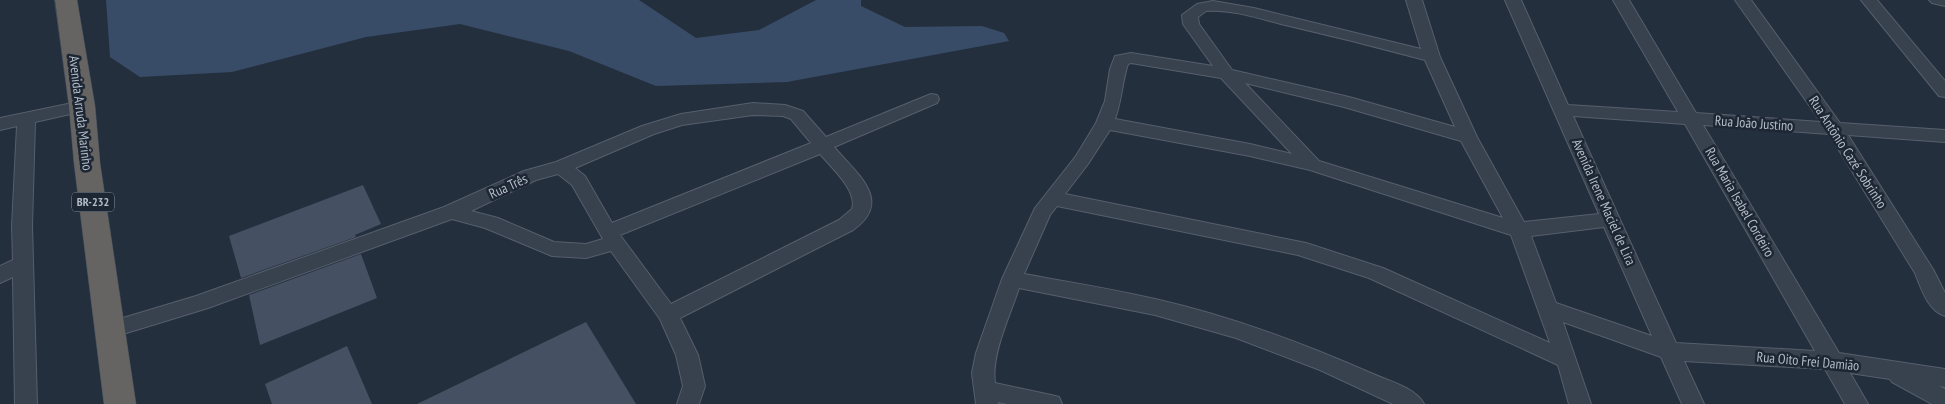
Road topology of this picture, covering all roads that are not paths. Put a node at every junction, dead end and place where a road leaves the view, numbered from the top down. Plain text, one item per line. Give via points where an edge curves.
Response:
1 (66, 0) edge
2 (1414, 0) edge
3 (1513, 0) edge
4 (1621, 0) edge
5 (1743, 0) edge
6 (1869, 0) edge
7 (1937, 0) edge
8 (1945, 1) edge
9 (1198, 4) edge
10 (1432, 57) junction
11 (1925, 67) junction
12 (1227, 74) junction
13 (1945, 75) edge
14 (1945, 92) edge
15 (931, 99) dead end
16 (82, 106) junction
17 (1563, 110) junction
18 (1691, 119) junction
19 (26, 120) junction
20 (1105, 123) junction
21 (0, 124) edge
22 (1835, 129) junction
23 (1945, 136) edge
24 (1468, 137) junction
25 (824, 146) junction
26 (1313, 165) junction
27 (561, 167) junction
28 (1052, 198) junction
29 (451, 212) junction
30 (1612, 219) junction
31 (1519, 230) junction
32 (612, 237) junction
33 (22, 264) junction
34 (0, 275) edge
35 (1012, 279) junction
36 (1548, 308) junction
37 (1945, 308) edge
38 (668, 315) junction
39 (110, 330) junction
40 (1669, 351) junction
41 (1567, 360) junction
42 (1832, 361) junction
43 (1887, 369) junction
44 (1945, 378) edge
45 (985, 397) edge
46 (1945, 400) edge
47 (26, 404) edge
48 (120, 404) edge
49 (688, 404) edge
50 (1051, 404) edge
51 (1413, 404) edge
52 (1580, 404) edge
53 (1694, 404) edge
54 (1857, 404) edge

1 - 16 highway, Avenida Arruda Marinho / BR-232
2 - 10 street
3 - 17 street, Avenida Irene Maciel de Lira
4 - 18 street, Rua Maria Isabel Cordeiro
5 - 22 street, Rua Antõnio Cazé Sobrinho
6 - 11 street
7 - 8 street
9 - 10 street via 1288,20
9 - 12 street via 1190,15 1191,24
10 - 24 street
11 - 13 street
11 - 14 street
12 - 20 street via 1131,58 1121,60 1114,101
12 - 24 street via 1390,113
12 - 26 street
15 - 25 street
16 - 19 street
16 - 39 highway, Avenida Arruda Marinho / BR-232
17 - 18 street, Rua João Justino
17 - 30 street, Avenida Irene Maciel de Lira
18 - 22 street, Rua João Justino
18 - 42 street, Rua Maria Isabel Cordeiro
19 - 21 street
19 - 33 street
20 - 26 street
20 - 28 street via 1082,160
22 - 23 street, Rua João Justino
22 - 37 street, Rua Antõnio Cazé Sobrinho
24 - 31 street
25 - 27 street, Rua Três via 797,115 753,109 681,120 648,130
25 - 32 street
25 - 38 street, Rua Três via 860,190 865,201 856,218
26 - 31 street
27 - 29 street, Rua Três via 530,175
27 - 32 street via 579,181
28 - 35 street
28 - 41 street via 1299,248 1376,273
29 - 32 street via 492,223 552,249 586,251
29 - 39 street, Rua Três via 201,302
30 - 31 street
30 - 40 street, Avenida Irene Maciel de Lira
31 - 36 street
32 - 38 street
33 - 34 street
33 - 47 street
35 - 45 street via 987,353 983,373
35 - 51 street via 1155,307 1240,330 1328,364
36 - 40 street, Rua Oito Frei Damião
36 - 41 street
38 - 49 street via 687,355 694,386
39 - 48 highway, Avenida Arruda Marinho / BR-232
40 - 42 street, Rua Oito Frei Damião
40 - 53 street, Avenida Irene Maciel de Lira
41 - 52 street
42 - 43 street, Rua Oito Frei Damião
42 - 54 street, Rua Maria Isabel Cordeiro
43 - 44 street, Rua Oito Frei Damião
43 - 46 street
45 - 50 street

